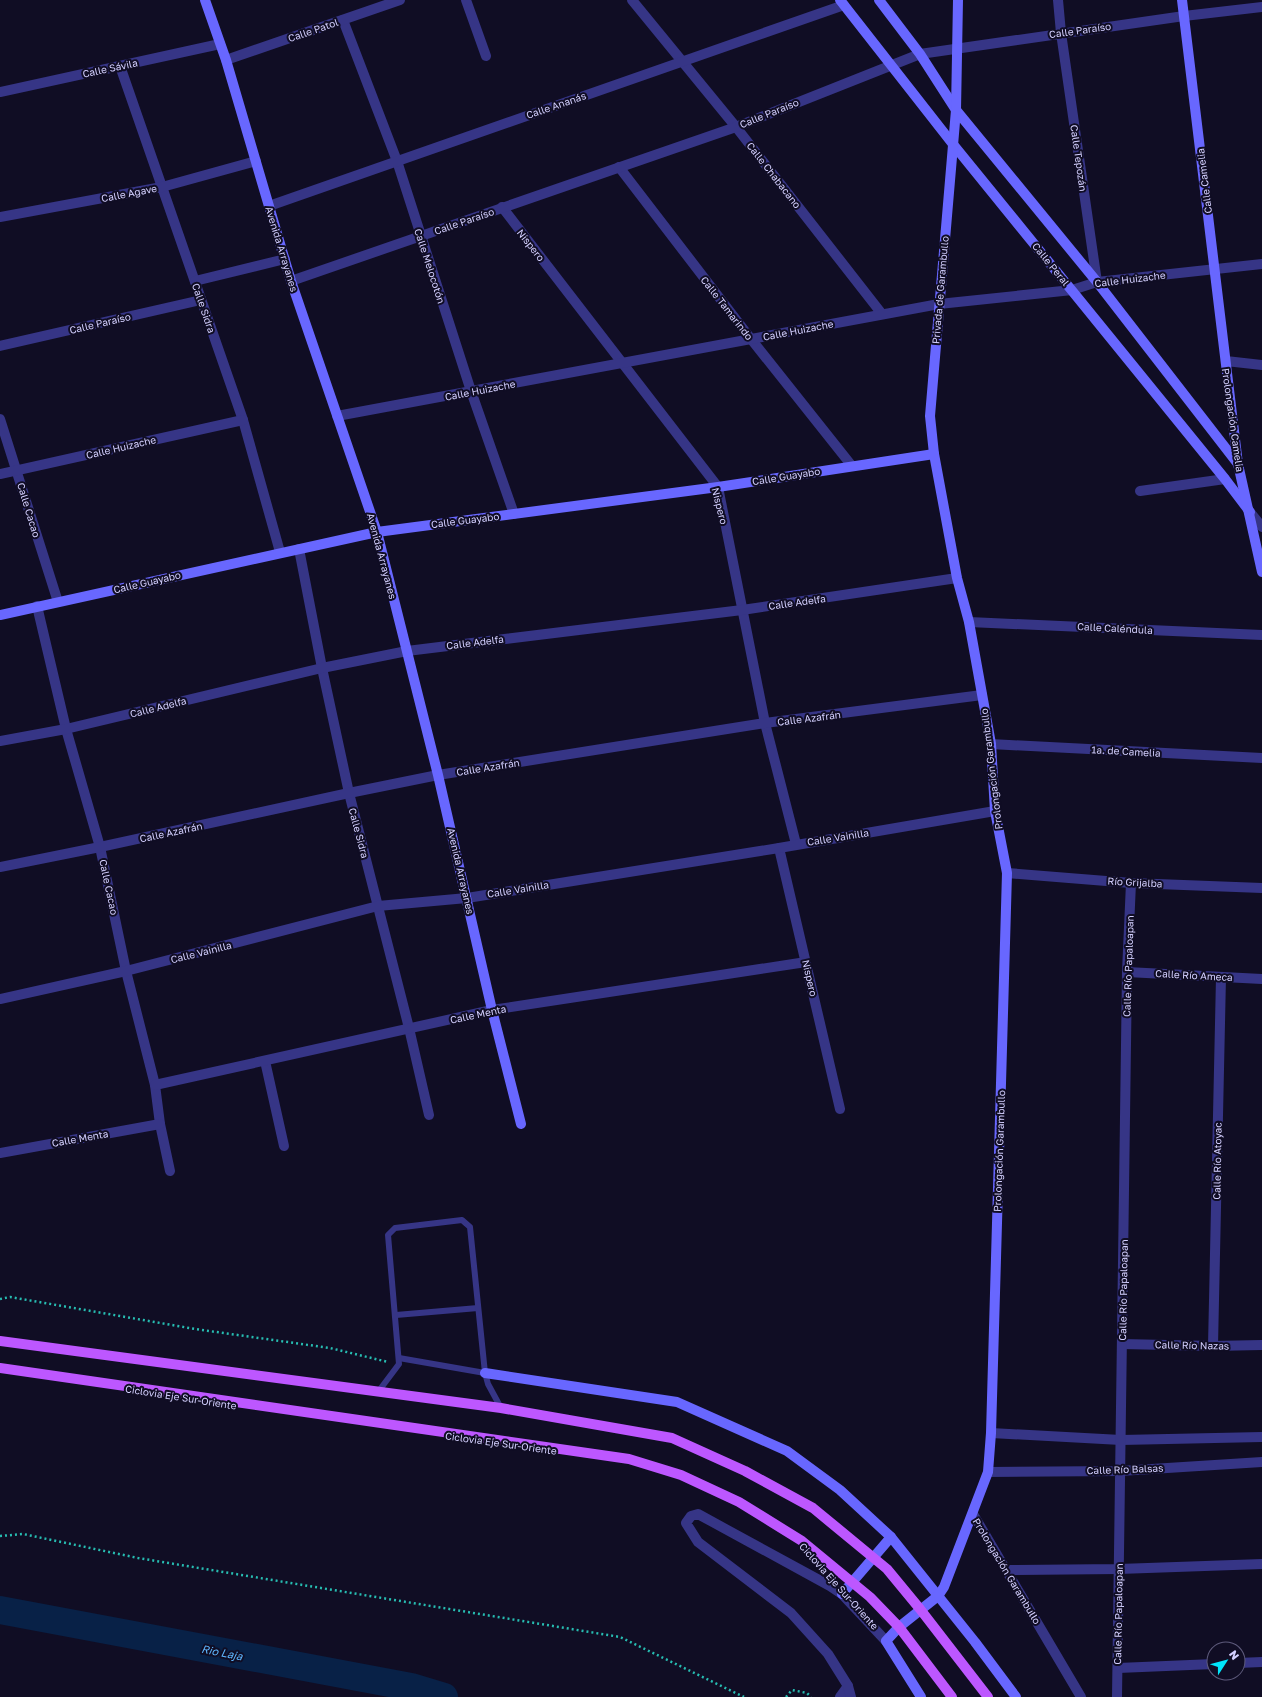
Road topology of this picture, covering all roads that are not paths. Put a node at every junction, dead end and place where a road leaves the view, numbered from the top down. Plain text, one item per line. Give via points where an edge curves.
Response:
1 (205, 0) edge
2 (400, 0) edge
3 (466, 0) edge
4 (632, 0) edge
5 (879, 0) edge
6 (958, 0) edge
7 (1058, 0) edge
8 (1182, 0) edge
9 (842, 2) edge
10 (1262, 7) edge
11 (1184, 16) junction
12 (343, 20) junction
13 (1061, 33) junction
14 (220, 44) junction
15 (957, 47) junction
16 (920, 54) junction
17 (486, 56) dead end
18 (226, 60) junction
19 (683, 61) junction
20 (892, 65) junction
21 (120, 66) junction
22 (0, 92) edge
23 (956, 110) junction
24 (736, 127) junction
25 (952, 143) junction
26 (256, 161) junction
27 (397, 161) junction
28 (619, 167) junction
29 (162, 187) junction
30 (269, 206) junction
31 (502, 207) junction
32 (0, 217) edge
33 (420, 236) junction
34 (285, 259) junction
35 (1262, 264) edge
36 (1215, 270) junction
37 (195, 281) junction
38 (291, 281) junction
39 (1097, 282) junction
40 (1072, 290) junction
41 (201, 300) junction
42 (939, 304) junction
43 (882, 314) junction
44 (751, 339) junction
45 (0, 346) edge
46 (1226, 362) junction
47 (623, 363) junction
48 (1262, 365) edge
49 (471, 391) junction
50 (337, 416) junction
51 (0, 419) edge
52 (243, 420) junction
53 (934, 454) junction
54 (1238, 464) junction
55 (852, 466) junction
56 (17, 470) junction
57 (0, 474) edge
58 (1224, 479) junction
59 (718, 487) junction
60 (1140, 491) dead end
61 (1250, 512) junction
62 (514, 514) junction
63 (1262, 527) edge
64 (377, 532) junction
65 (299, 549) junction
66 (280, 552) junction
67 (1262, 572) edge
68 (957, 578) junction
69 (58, 602) junction
70 (37, 606) junction
71 (742, 610) junction
72 (0, 614) edge
73 (969, 622) junction
74 (1262, 635) edge
75 (407, 651) junction
76 (322, 668) junction
77 (982, 695) junction
78 (765, 723) junction
79 (66, 729) junction
80 (0, 741) edge
81 (990, 744) junction
82 (1262, 758) edge
83 (438, 775) junction
84 (349, 793) junction
85 (995, 812) junction
86 (796, 844) junction
87 (100, 847) junction
88 (779, 848) junction
89 (0, 867) edge
90 (1008, 873) junction
91 (1131, 883) junction
92 (1262, 888) edge
93 (467, 898) junction
94 (378, 906) junction
95 (806, 962) junction
96 (126, 971) junction
97 (1127, 972) junction
98 (1221, 977) junction
99 (1262, 979) edge
100 (0, 999) edge
101 (492, 1010) junction
102 (409, 1028) junction
103 (265, 1061) junction
104 (155, 1085) junction
105 (840, 1109) dead end
106 (429, 1115) dead end
107 (160, 1124) junction
108 (521, 1124) dead end
109 (284, 1146) dead end
110 (0, 1152) edge
111 (170, 1171) dead end
112 (478, 1308) junction
113 (396, 1315) junction
114 (0, 1342) edge
115 (1122, 1344) junction
116 (1262, 1345) edge
117 (1213, 1346) junction
118 (399, 1358) junction
119 (0, 1368) edge
120 (484, 1373) junction
121 (378, 1392) junction
122 (501, 1408) junction
123 (991, 1434) junction
124 (1262, 1437) edge
125 (1121, 1440) junction
126 (1262, 1462) edge
127 (1120, 1471) junction
128 (988, 1472) junction
129 (973, 1514) junction
130 (891, 1537) junction
131 (873, 1558) junction
132 (1262, 1564) edge
133 (1119, 1569) junction
134 (1006, 1570) junction
135 (852, 1582) junction
136 (842, 1594) junction
137 (938, 1596) junction
138 (920, 1609) junction
139 (899, 1627) junction
140 (886, 1641) junction
141 (1262, 1662) edge
142 (1246, 1663) edge
143 (1206, 1664) edge
144 (1118, 1668) junction
145 (848, 1686) junction
146 (840, 1697) edge
147 (851, 1697) edge
148 (921, 1697) edge
149 (952, 1697) edge
150 (988, 1697) edge
151 (1016, 1697) edge
152 (1081, 1697) edge
153 (1117, 1697) edge

1 - 14 street, Avenida Arrayanes
2 - 12 street, Calle Patol
3 - 17 street
4 - 19 street, Calle Chabacano
5 - 16 street
6 - 15 street, Privada de Garambullo
7 - 13 street, Calle Tepozán
8 - 11 street, Calle Camelia
9 - 19 street, Calle Ananás
9 - 20 street, Calle Peral
10 - 11 street, Calle Paraíso
11 - 13 street, Calle Paraíso
11 - 36 street, Calle Camelia
12 - 18 street, Calle Patol
12 - 27 street, Calle Melocotón
13 - 15 street, Calle Paraíso
13 - 39 street, Calle Tepozán
14 - 18 street, Avenida Arrayanes
14 - 21 street, Calle Sávila
15 - 16 street, Calle Paraíso
15 - 23 street, Privada de Garambullo
16 - 20 street, Calle Paraíso
16 - 23 street
18 - 26 street, Avenida Arrayanes
19 - 24 street, Calle Chabacano
19 - 27 street, Calle Ananás
20 - 24 street, Calle Paraíso
20 - 25 street, Calle Peral
21 - 22 street, Calle Sávila
21 - 29 street, Calle Sidra
23 - 25 street, Privada de Garambullo
23 - 39 street
24 - 28 street, Calle Paraíso
24 - 43 street, Calle Chabacano
25 - 40 street, Calle Peral
25 - 42 street, Privada de Garambullo
26 - 29 street, Calle Agave
26 - 30 street, Avenida Arrayanes
27 - 30 street, Calle Ananás
27 - 33 street, Calle Melocotón
28 - 31 street, Calle Paraíso
28 - 44 street, Calle Tamarindo
29 - 32 street, Calle Agave
29 - 37 street, Calle Sidra
30 - 34 street, Avenida Arrayanes
31 - 33 street, Calle Paraíso
31 - 47 street, Nispero
33 - 38 street, Calle Paraíso
33 - 49 street, Calle Melocotón
34 - 37 street
34 - 38 street, Avenida Arrayanes
35 - 36 street, Calle Huizache
36 - 39 street, Calle Huizache
36 - 46 street, Calle Camelia
37 - 41 street, Calle Sidra
38 - 50 street, Avenida Arrayanes
39 - 40 street, Calle Huizache
39 - 54 street
40 - 42 street, Calle Huizache
40 - 58 street, Calle Peral
41 - 45 street, Calle Paraíso
41 - 52 street, Calle Sidra
42 - 43 street, Calle Huizache
42 - 53 street, Privada de Garambullo via 930,416
43 - 44 street, Calle Huizache
44 - 47 street, Calle Huizache
44 - 55 street, Calle Tamarindo
46 - 48 street
46 - 54 street, Prolongación Camelia
47 - 49 street, Calle Huizache
47 - 59 street, Nispero
49 - 50 street, Calle Huizache
49 - 62 street, Calle Melocotón
50 - 64 street, Avenida Arrayanes
51 - 56 street, Calle Cacao
52 - 56 street, Calle Huizache
52 - 66 street, Calle Sidra
53 - 55 street, Calle Guayabo
53 - 68 street, Privada de Garambullo
54 - 61 street, Prolongación Camelia
55 - 59 street, Calle Guayabo
56 - 57 street, Calle Huizache
56 - 69 street, Calle Cacao
58 - 60 street
58 - 61 street, Calle Peral
59 - 62 street, Calle Guayabo
59 - 71 street, Nispero
61 - 63 street, Calle Peral
61 - 67 street, Prolongación Camelia
62 - 64 street, Calle Guayabo
64 - 65 street, Calle Guayabo
64 - 75 street, Avenida Arrayanes
65 - 66 street, Calle Guayabo
65 - 76 street, Calle Sidra
66 - 69 street, Calle Guayabo
68 - 71 street, Calle Adelfa
68 - 73 street, Prolongación Garambullo
69 - 70 street, Calle Guayabo
70 - 72 street, Calle Guayabo
70 - 79 street, Calle Cacao
71 - 75 street, Calle Adelfa
71 - 78 street, Nispero
73 - 74 street, Calle Caléndula
73 - 77 street, Prolongación Garambullo
75 - 76 street, Calle Adelfa
75 - 83 street, Avenida Arrayanes
76 - 79 street, Calle Adelfa
76 - 84 street, Calle Sidra
77 - 78 street, Calle Azafrán
77 - 81 street, Prolongación Garambullo
78 - 83 street, Calle Azafrán
78 - 86 street, Nispero
79 - 80 street, Calle Adelfa
79 - 87 street, Calle Cacao
81 - 82 street, 1a. de Camelia
81 - 85 street, Prolongación Garambullo
83 - 84 street, Calle Azafrán
83 - 93 street, Avenida Arrayanes
84 - 87 street, Calle Azafrán
84 - 94 street, Calle Sidra
85 - 86 street, Calle Vainilla
85 - 90 street, Prolongación Garambullo
86 - 88 street, Calle Vainilla
87 - 89 street, Calle Azafrán
87 - 96 street, Calle Cacao
88 - 93 street, Calle Vainilla
88 - 95 street, Nispero
90 - 91 street, Río Grijalba
90 - 123 street, Prolongación Garambullo
91 - 92 street, Río Grijalba
91 - 97 street, Calle Río Papaloapan
93 - 94 street, Calle Vainilla
93 - 101 street, Avenida Arrayanes
94 - 96 street, Calle Vainilla
94 - 102 street, Calle Sidra
95 - 101 street, Calle Menta
95 - 105 street, Nispero
96 - 100 street, Calle Vainilla
96 - 104 street, Calle Cacao
97 - 98 street, Calle Río Ameca
97 - 115 street, Calle Río Papaloapan
98 - 99 street, Calle Río Ameca
98 - 117 street, Calle Río Atoyac
101 - 102 street, Calle Menta
101 - 108 street, Avenida Arrayanes
102 - 103 street, Calle Menta
102 - 106 street, Calle Sidra
103 - 104 street, Calle Menta
103 - 109 street
104 - 107 street, Calle Cacao
107 - 110 street, Calle Menta
107 - 111 street, Calle Cacao
112 - 113 lane
112 - 113 lane via 470,1227 462,1220 395,1228 388,1235
112 - 120 lane
113 - 118 lane
114 - 121 main road
115 - 117 street, Calle Río Nazas
115 - 125 street, Calle Río Papaloapan
116 - 117 street, Calle Río Nazas
118 - 120 lane
118 - 121 lane via 399,1364
119 - 135 main road via 629,1459 681,1474 738,1502 802,1541
120 - 122 lane
120 - 130 street via 677,1402 787,1451 840,1490
121 - 122 main road
122 - 131 main road via 672,1438 745,1471 813,1508
123 - 125 street
123 - 128 street, Prolongación Garambullo
124 - 125 street
125 - 127 street, Calle Río Papaloapan
126 - 127 street, Calle Río Balsas
127 - 128 street, Calle Río Balsas
127 - 133 street, Calle Río Papaloapan
128 - 129 street, Prolongación Garambullo
129 - 134 street, Prolongación Garambullo
129 - 137 street
130 - 131 street
130 - 137 street
131 - 135 street
131 - 138 main road via 887,1569
132 - 133 street
133 - 134 street
133 - 144 street, Calle Río Papaloapan
134 - 152 street, Prolongación Garambullo
135 - 136 street
135 - 139 main road
136 - 140 street
136 - 145 street via 698,1514 691,1516 686,1523 698,1542 791,1613 828,1654
137 - 138 street
137 - 151 street
138 - 139 street
138 - 150 main road
139 - 140 street
139 - 149 main road
140 - 148 street
141 - 142 street
143 - 144 street
144 - 153 street, Calle Río Papaloapan
145 - 146 street
145 - 147 street

